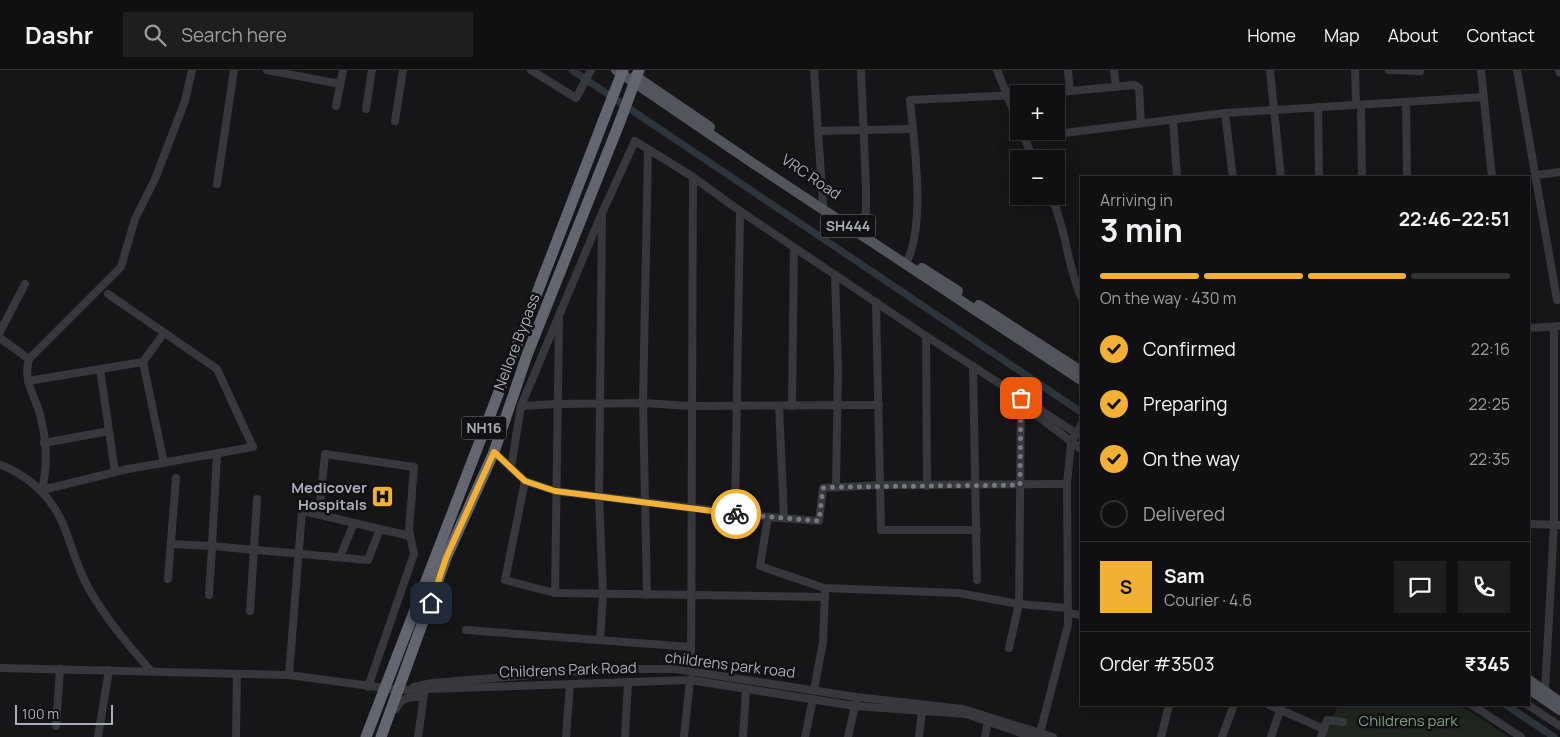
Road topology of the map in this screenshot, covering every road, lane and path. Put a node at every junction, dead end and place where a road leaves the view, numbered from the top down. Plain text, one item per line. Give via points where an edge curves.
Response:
1 (192, 70) edge
2 (234, 70) edge
3 (267, 70) edge
4 (342, 70) edge
5 (372, 70) edge
6 (403, 70) edge
7 (531, 70) edge
8 (616, 70) edge
9 (624, 70) edge
10 (639, 70) edge
11 (814, 70) edge
12 (861, 70) edge
13 (997, 70) edge
14 (1068, 70) edge
15 (1114, 70) edge
16 (1270, 70) edge
17 (1354, 70) edge
18 (1389, 70) edge
19 (1481, 70) edge
20 (1517, 70) edge
21 (1420, 71) dead end
22 (590, 72) edge
23 (307, 74) edge
24 (340, 84) junction
25 (1116, 87) junction
26 (1065, 91) edge
27 (1070, 91) junction
28 (1007, 95) junction
29 (1484, 97) junction
30 (1010, 102) edge
31 (1406, 102) junction
32 (1358, 105) junction
33 (336, 106) dead end
34 (1318, 106) junction
35 (366, 109) dead end
36 (1274, 110) junction
37 (1225, 113) junction
38 (1172, 120) junction
39 (394, 121) dead end
40 (1141, 123) junction
41 (912, 129) junction
42 (862, 130) junction
43 (1065, 130) edge
44 (818, 132) junction
45 (648, 149) junction
46 (1560, 172) edge
47 (1537, 175) junction
48 (1177, 176) edge
49 (1233, 176) edge
50 (1282, 176) edge
51 (1319, 176) edge
52 (1362, 176) edge
53 (1407, 176) edge
54 (1492, 176) edge
55 (693, 177) junction
56 (217, 184) dead end
57 (824, 204) junction
58 (1055, 205) edge
59 (740, 211) junction
60 (602, 213) junction
61 (859, 227) junction
62 (794, 248) junction
63 (907, 262) junction
64 (835, 275) junction
65 (25, 284) dead end
66 (1080, 293) edge
67 (108, 294) dead end
68 (1560, 299) edge
69 (876, 302) junction
70 (560, 314) junction
71 (1557, 326) edge
72 (1530, 328) edge
73 (0, 332) edge
74 (164, 333) junction
75 (926, 336) junction
76 (0, 338) edge
77 (29, 360) junction
78 (143, 362) junction
79 (973, 366) junction
80 (100, 369) junction
81 (1080, 369) edge
82 (1080, 379) edge
83 (28, 382) junction
84 (1021, 401) junction
85 (642, 403) junction
86 (556, 404) junction
87 (600, 404) junction
88 (737, 405) junction
89 (521, 406) junction
90 (690, 406) junction
91 (779, 406) junction
92 (792, 406) junction
93 (879, 406) junction
94 (836, 407) junction
95 (1079, 428) edge
96 (109, 431) junction
97 (44, 443) junction
98 (1071, 443) junction
99 (1080, 448) edge
100 (494, 452) junction
101 (216, 454) junction
102 (164, 463) junction
103 (0, 465) edge
104 (511, 468) junction
105 (115, 472) junction
106 (176, 478) dead end
107 (525, 481) junction
108 (1067, 484) junction
109 (881, 485) junction
110 (1020, 485) junction
111 (927, 486) junction
112 (976, 486) junction
113 (836, 487) junction
114 (42, 490) junction
115 (555, 491) junction
116 (600, 496) junction
117 (257, 499) dead end
118 (645, 503) junction
119 (690, 508) junction
120 (302, 511) junction
121 (735, 514) junction
122 (768, 518) junction
123 (784, 518) junction
124 (354, 523) junction
125 (1530, 524) edge
126 (1557, 525) edge
127 (380, 529) junction
128 (977, 530) junction
129 (410, 536) junction
130 (171, 544) junction
131 (212, 546) junction
132 (252, 550) junction
133 (300, 553) junction
134 (340, 557) junction
135 (168, 579) dead end
136 (977, 580) dead end
137 (824, 588) junction
138 (555, 593) junction
139 (210, 595) dead end
140 (603, 595) junction
141 (646, 596) junction
142 (692, 596) junction
143 (825, 597) junction
144 (1019, 604) junction
145 (250, 611) dead end
146 (1068, 611) junction
147 (1080, 615) edge
148 (466, 630) dead end
149 (600, 640) junction
150 (691, 647) junction
151 (1009, 648) dead end
152 (0, 668) edge
153 (60, 669) junction
154 (109, 670) junction
155 (151, 671) junction
156 (238, 674) junction
157 (289, 675) junction
158 (690, 676) junction
159 (628, 682) junction
160 (570, 684) junction
161 (368, 687) junction
162 (1530, 688) edge
163 (385, 689) junction
164 (746, 689) junction
165 (1530, 689) edge
166 (400, 690) junction
167 (425, 690) junction
168 (814, 690) junction
169 (1545, 692) junction
170 (856, 697) junction
171 (813, 699) junction
172 (1560, 702) edge
173 (855, 706) junction
174 (1169, 706) edge
175 (1234, 706) edge
176 (1271, 706) edge
177 (1474, 706) edge
178 (1530, 706) edge
179 (1280, 710) junction
180 (1560, 710) edge
181 (922, 711) junction
182 (988, 722) junction
183 (1342, 722) dead end
184 (56, 726) dead end
185 (1560, 726) edge
186 (1324, 728) junction
187 (1040, 734) edge
188 (98, 737) edge
189 (236, 737) edge
190 (366, 737) edge
191 (381, 737) edge
192 (386, 737) edge
193 (418, 737) edge
194 (566, 737) edge
195 (625, 737) edge
196 (684, 737) edge
197 (743, 737) edge
198 (805, 737) edge
199 (848, 737) edge
200 (919, 737) edge
201 (985, 737) edge
202 (1032, 737) edge
203 (1053, 737) edge
204 (1161, 737) edge
205 (1222, 737) edge
206 (1271, 737) edge
207 (1321, 737) edge
208 (1521, 737) edge

1 - 77 street via 185,101 155,179 135,219 121,268
2 - 56 street
3 - 23 street
4 - 24 street
5 - 35 street
6 - 39 street
7 - 22 street via 576,98
8 - 63 main road, SH444
9 - 57 main road, VRC Road / SH444
9 - 163 highway, Nellore Bypass / NH16, bridge
10 - 100 highway, Nellore Bypass / NH16, bridge via 527,355
11 - 44 street
12 - 42 street
13 - 28 street
14 - 27 street
15 - 25 street
16 - 36 street
17 - 32 street
18 - 21 street
19 - 29 street
20 - 47 street
23 - 24 street
24 - 33 street
25 - 27 street
25 - 40 street via 1139,88
26 - 27 street
28 - 30 street
28 - 41 street via 910,100
29 - 31 street
29 - 54 street
31 - 32 street
31 - 53 street
32 - 34 street
32 - 52 street
34 - 36 street
34 - 51 street
36 - 37 street
36 - 50 street
37 - 38 street
37 - 49 street
38 - 40 street
38 - 48 street
40 - 43 street
41 - 42 street
41 - 63 street via 917,207 913,250
42 - 44 street
42 - 61 street via 866,212
44 - 57 street
45 - 55 street
45 - 60 street via 635,141
45 - 85 street
46 - 47 street
47 - 68 street
55 - 59 street
55 - 90 street
57 - 61 main road, VRC Road / SH444
58 - 66 street
59 - 62 street
59 - 88 street
60 - 70 street
60 - 87 street
61 - 63 main road, VRC Road / SH444
62 - 64 street
62 - 92 street
63 - 81 main road, VRC Road / SH444
63 - 82 main road, SH444
64 - 69 street
64 - 94 street
65 - 73 street
67 - 74 street
69 - 75 street
69 - 93 street
70 - 86 street
70 - 89 street
71 - 72 street
71 - 126 street
74 - 78 street
74 - 101 street via 217,369 253,448
75 - 79 street
75 - 111 street
76 - 77 street
77 - 83 street via 25,372
78 - 80 street
78 - 102 street
79 - 84 street
79 - 112 street
80 - 83 street
80 - 96 street
83 - 97 street via 42,420
84 - 95 street
84 - 98 street
84 - 110 street
85 - 87 street
85 - 90 street
85 - 118 street
86 - 87 street
86 - 89 street
86 - 115 street
87 - 116 street
88 - 90 street
88 - 91 street
88 - 121 street
89 - 104 street
90 - 119 street
91 - 92 street
91 - 123 street
92 - 94 street
93 - 94 street
93 - 109 street
94 - 113 street
95 - 98 street
96 - 97 street
96 - 105 street
97 - 114 street via 46,471
98 - 99 street
98 - 108 street
100 - 104 street
100 - 166 highway, Nellore Bypass / NH16 via 446,558
101 - 102 street
101 - 131 street
102 - 105 street
103 - 114 street
104 - 107 street
105 - 114 street
106 - 130 street
107 - 115 street
107 - 138 street via 505,580
108 - 110 street
108 - 146 street
109 - 111 street
109 - 113 street
109 - 128 street via 881,530
110 - 112 street
110 - 144 street
111 - 112 street
112 - 128 street
113 - 123 street via 823,488 819,521
114 - 155 street via 58,510 69,535 75,563 90,591
115 - 116 street
115 - 138 street
116 - 118 street
116 - 140 street
117 - 132 street
118 - 119 street
118 - 141 street
119 - 121 street
119 - 142 street
120 - 124 street
120 - 129 street via 320,504 325,454 414,467
120 - 133 street
121 - 122 street
122 - 123 street
122 - 137 street via 760,566
124 - 127 street
124 - 134 street
125 - 126 street
126 - 169 street
127 - 129 street
127 - 134 street via 368,560
128 - 136 street
129 - 161 street via 414,554
130 - 131 street
130 - 135 street
131 - 132 street
131 - 139 street
132 - 133 street
132 - 145 street
133 - 134 street
133 - 157 street
137 - 143 street
137 - 144 street via 959,593
138 - 140 street
140 - 141 street
140 - 149 street
141 - 142 street
142 - 143 street
142 - 150 street
143 - 168 street via 823,642
144 - 146 street
144 - 151 street
146 - 147 street
146 - 187 street via 1068,625
148 - 149 street
149 - 150 street
150 - 158 street
152 - 153 street, childrens park road
153 - 154 street, childrens park road
153 - 184 street
154 - 155 street, childrens park road
154 - 188 street
155 - 156 street, childrens park road
156 - 157 street, childrens park road
156 - 189 street
157 - 161 street, childrens park road
158 - 159 street, Childrens Park Road
158 - 164 street, Childrens Park Road
158 - 167 street, childrens park road via 612,669
158 - 168 street, childrens park road
158 - 196 street
159 - 160 street, Childrens Park Road
159 - 195 street
160 - 167 street, Childrens Park Road
160 - 194 street
161 - 163 street, childrens park road
162 - 169 main road
163 - 166 street, childrens park road
163 - 190 highway, Nellore Bypass / NH16
164 - 171 street, Childrens Park Road
164 - 197 street
165 - 180 main road
166 - 167 street, childrens park road
166 - 191 highway, Nellore Bypass / NH16
167 - 192 street via 400,701
167 - 193 street
168 - 170 street, childrens park road
169 - 172 main road
170 - 173 street
170 - 187 street, childrens park road via 964,709
171 - 173 street, Childrens Park Road
171 - 198 street
173 - 181 street, Childrens Park Road
173 - 199 street
174 - 204 street
175 - 205 street
176 - 179 street
177 - 208 street
178 - 185 street
179 - 186 street
179 - 206 street
181 - 182 street, Childrens Park Road via 966,714
181 - 200 street
182 - 201 street
182 - 202 street, Childrens Park Road
183 - 186 street via 1327,720
186 - 207 street
187 - 203 street, childrens park road

